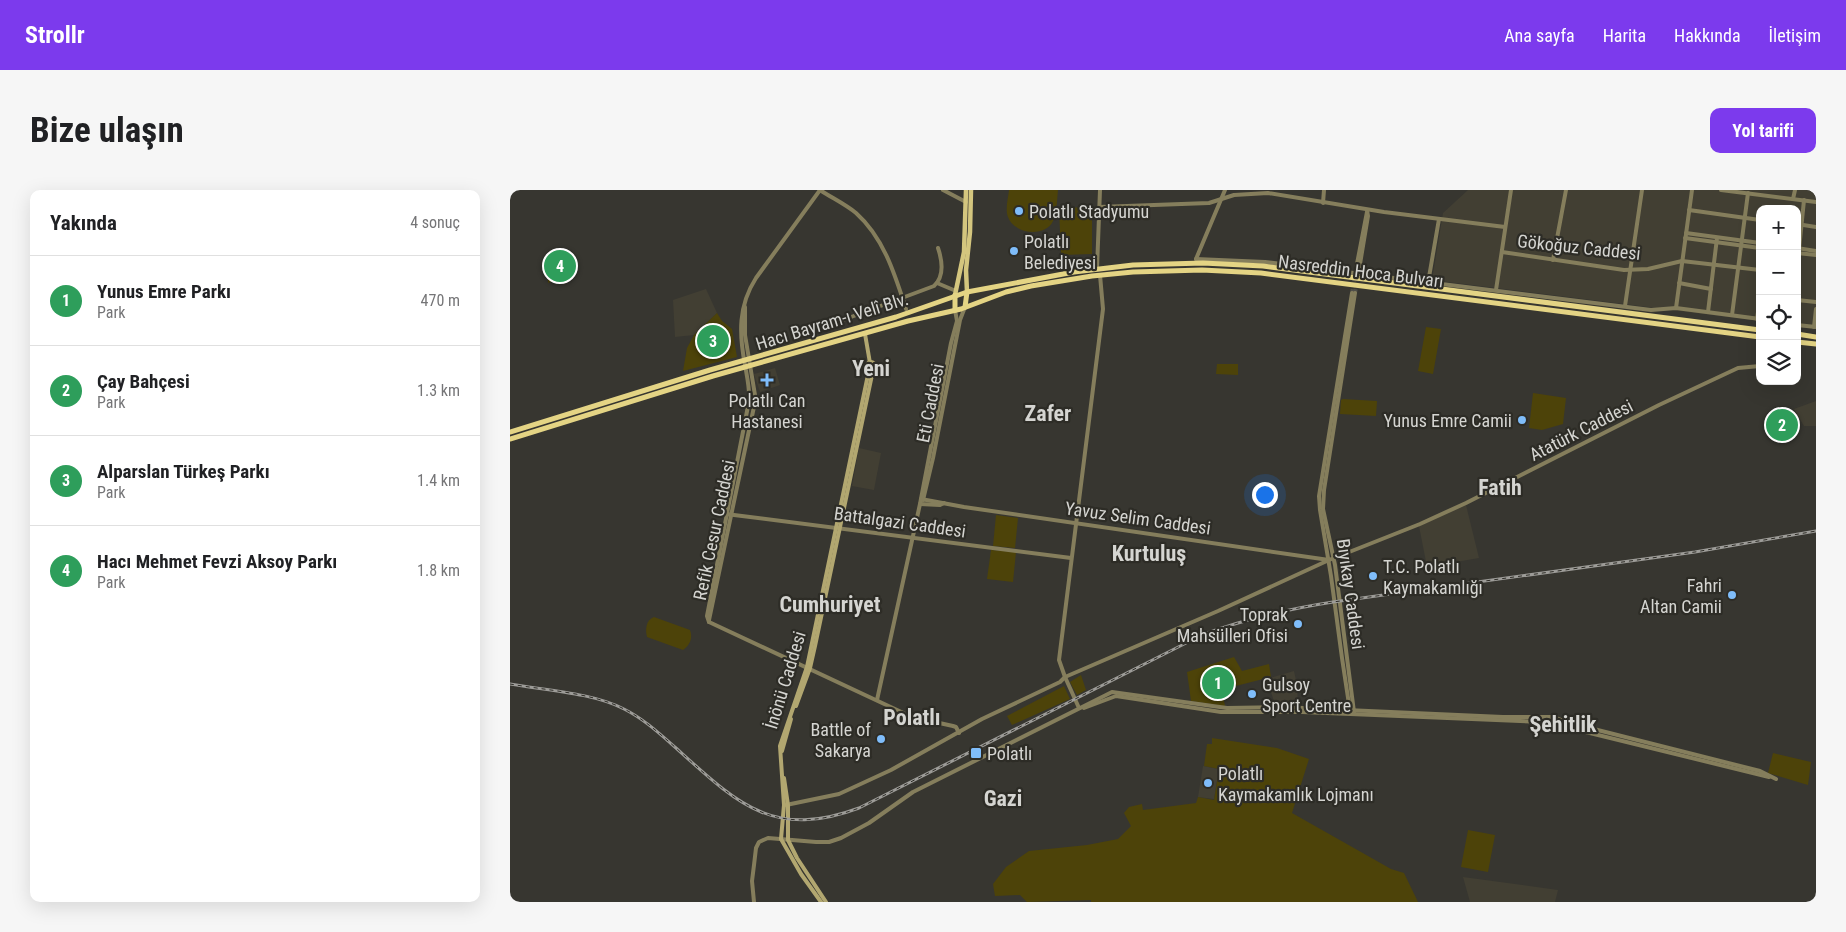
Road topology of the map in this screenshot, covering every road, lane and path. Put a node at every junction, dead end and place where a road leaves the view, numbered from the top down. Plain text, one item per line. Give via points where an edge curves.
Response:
1 (820, 190) edge
2 (943, 190) edge
3 (966, 190) edge
4 (971, 190) edge
5 (1100, 190) edge
6 (1225, 190) edge
7 (1324, 190) edge
8 (1511, 190) edge
9 (1566, 190) edge
10 (1642, 190) edge
11 (1692, 190) edge
12 (1721, 190) edge
13 (1795, 190) edge
14 (1748, 193) junction
15 (1764, 193) edge
16 (1793, 198) junction
17 (1222, 199) junction
18 (1804, 200) junction
19 (966, 202) junction
20 (1816, 202) edge
21 (1323, 203) junction
22 (1099, 207) junction
23 (1368, 210) junction
24 (1689, 210) junction
25 (1801, 215) edge
26 (1745, 218) junction
27 (1439, 219) junction
28 (1756, 219) edge
29 (1801, 225) edge
30 (1505, 227) junction
31 (1816, 227) edge
32 (1686, 236) junction
33 (1717, 240) junction
34 (1742, 243) junction
35 (1756, 243) edge
36 (1756, 247) edge
37 (938, 248) dead end
38 (1801, 251) edge
39 (1816, 251) edge
40 (1502, 252) junction
41 (1801, 252) edge
42 (1816, 255) edge
43 (1553, 260) junction
44 (1195, 261) junction
45 (1682, 261) junction
46 (1714, 264) junction
47 (1739, 267) junction
48 (1097, 268) junction
49 (1357, 269) tunnel mouth
50 (1756, 269) edge
51 (1630, 270) junction
52 (1100, 275) junction
53 (937, 283) junction
54 (1679, 283) junction
55 (1427, 285) junction
56 (1711, 289) junction
57 (1496, 290) junction
58 (966, 292) junction
59 (957, 293) junction
60 (1353, 293) tunnel mouth
61 (903, 298) junction
62 (1801, 300) edge
63 (1816, 302) edge
64 (1625, 306) junction
65 (1676, 308) junction
66 (906, 309) dead end
67 (960, 309) junction
68 (1816, 309) edge
69 (1708, 312) junction
70 (1732, 315) junction
71 (1756, 319) edge
72 (822, 324) dead end
73 (1801, 325) edge
74 (1815, 327) edge
75 (1756, 329) edge
76 (865, 334) junction
77 (1801, 335) edge
78 (1756, 336) edge
79 (1816, 337) edge
80 (1801, 342) edge
81 (1816, 344) edge
82 (746, 361) junction
83 (1756, 366) edge
84 (748, 367) junction
85 (510, 432) edge
86 (510, 439) edge
87 (922, 500) junction
88 (728, 514) junction
89 (1076, 523) junction
90 (838, 527) junction
91 (912, 537) junction
92 (1071, 558) junction
93 (1331, 559) junction
94 (808, 667) junction
95 (1065, 677) junction
96 (877, 700) junction
97 (1079, 708) junction
98 (1352, 712) junction
99 (959, 733) junction
100 (786, 805) junction
101 (781, 839) junction
102 (788, 840) junction
103 (754, 902) edge
104 (821, 902) edge
105 (826, 902) edge

1 - 61 street via 855,213 872,231 885,252
1 - 82 street, Refik Cesur Caddesi via 750,289 744,306
2 - 19 street
3 - 19 main road
4 - 58 main road
5 - 22 street
6 - 17 street
7 - 21 street
8 - 30 street
9 - 43 street
10 - 51 street
11 - 24 street
12 - 14 street
13 - 16 street
14 - 15 street
14 - 26 street
15 - 16 street
16 - 18 street
17 - 21 street via 1268,193
17 - 22 street via 1201,203
17 - 44 street
18 - 20 street
18 - 25 street
19 - 59 main road via 964,252
21 - 23 street
22 - 48 street
23 - 27 street
23 - 49 street via 1364,216
24 - 26 street
24 - 32 street
26 - 28 street
26 - 34 street
27 - 30 street
27 - 55 street
29 - 31 street
30 - 40 street
32 - 33 street
32 - 45 street
33 - 34 street
33 - 46 street
34 - 35 street
34 - 36 street
34 - 47 street
37 - 53 street via 942,262
38 - 39 street
40 - 43 street, Gökoğuz Caddesi
40 - 57 street
41 - 42 street
43 - 51 street, Gökoğuz Caddesi
44 - 48 highway, Nasreddin Hoca Bulvarı
44 - 55 highway, Nasreddin Hoca Bulvarı
45 - 46 street, Gökoğuz Caddesi
45 - 51 street, Gökoğuz Caddesi
45 - 54 street
46 - 47 street, Gökoğuz Caddesi
46 - 56 street
47 - 50 street, Gökoğuz Caddesi
47 - 70 street
48 - 58 highway, Nasreddin Hoca Bulvarı
51 - 64 street
52 - 67 highway, Nasreddin Hoca Bulvarı via 1017,289
52 - 78 highway, Nasreddin Hoca Bulvarı via 1189,270 1261,273
52 - 89 street via 1102,309
53 - 59 street
53 - 61 street
54 - 56 street
54 - 65 street
55 - 57 street
55 - 75 highway, Nasreddin Hoca Bulvarı
56 - 69 street
57 - 64 street
58 - 59 highway, Nasreddin Hoca Bulvarı
58 - 67 highway
59 - 67 highway
59 - 82 highway, Hacı Bayram-ı Velî Blv. via 922,308
60 - 93 street, Bıyıkay Caddesi via 1319,496
61 - 66 street
61 - 72 street via 827,326
62 - 63 street
64 - 65 street via 1651,310
65 - 69 street
67 - 76 highway, Hacı Bayram-ı Velî Blv.
67 - 87 street, Eti Caddesi
67 - 87 street, Eti Caddesi
68 - 74 street
69 - 70 street
70 - 71 street
73 - 74 street
76 - 84 highway, Hacı Bayram-ı Velî Blv.
76 - 90 main road, İnönü Caddesi via 870,362 867,365 871,370
77 - 79 highway
80 - 81 highway
82 - 84 street, Refik Cesur Caddesi
82 - 85 highway, Hacı Bayram-ı Velî Blv.
83 - 93 street, Atatürk Caddesi via 1738,368 1483,495
84 - 86 highway, Hacı Bayram-ı Velî Blv.
84 - 88 street, Refik Cesur Caddesi via 750,401
87 - 89 street, Yavuz Selim Caddesi
87 - 91 street, Eti Caddesi
88 - 90 street, Battalgazi Caddesi
88 - 94 street, Refik Cesur Caddesi via 709,622
89 - 92 street
89 - 93 street, Yavuz Selim Caddesi
90 - 91 street, Battalgazi Caddesi
90 - 94 main road, İnönü Caddesi
91 - 92 street, Battalgazi Caddesi
91 - 96 street, Eti Caddesi
92 - 95 street via 1059,660
93 - 95 street, Atatürk Caddesi
93 - 98 street, Bıyıkay Caddesi
94 - 96 street
94 - 100 main road, İnönü Caddesi via 780,746
95 - 97 street
95 - 99 street, Atatürk Caddesi
96 - 99 street via 912,717 956,727
97 - 98 street via 1116,696 1221,712
97 - 102 street via 913,792 841,838 829,842
98 - 98 street via 1545,722 1776,779 1751,769 1554,717
99 - 100 street, Atatürk Caddesi via 839,794
100 - 101 main road, İnönü Caddesi
100 - 102 main road, İnönü Caddesi
101 - 102 street
101 - 103 street via 766,838 756,848 752,880
101 - 104 main road
102 - 105 main road, İnönü Caddesi via 796,858

